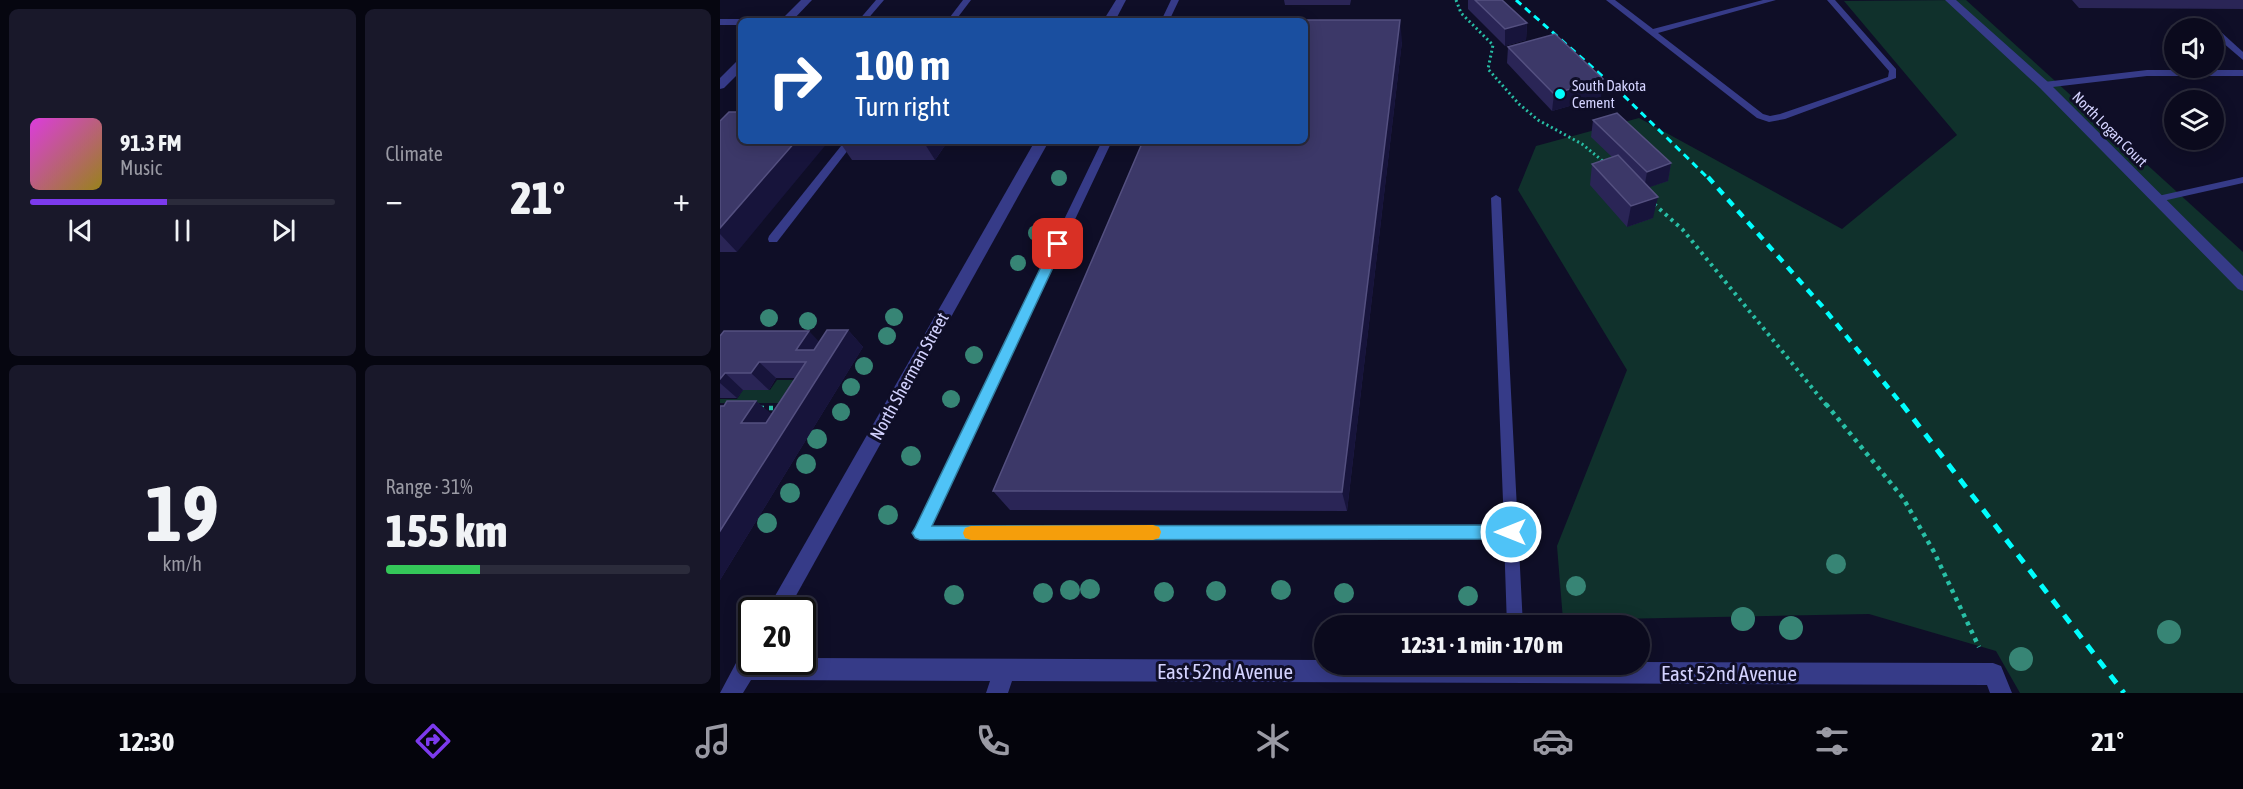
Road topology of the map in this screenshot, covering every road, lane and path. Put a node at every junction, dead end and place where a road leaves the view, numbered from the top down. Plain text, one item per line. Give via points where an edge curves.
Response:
1 (807, 0) edge
2 (880, 0) edge
3 (967, 0) edge
4 (1121, 0) edge
5 (1175, 0) edge
6 (1456, 0) edge
7 (1610, 0) edge
8 (1772, 0) edge
9 (1831, 0) edge
10 (1950, 0) edge
11 (789, 18) edge
12 (865, 18) edge
13 (953, 18) edge
14 (1111, 18) edge
15 (1166, 18) edge
16 (720, 22) edge
17 (738, 22) edge
18 (1652, 32) junction
19 (2224, 40) edge
20 (2243, 57) edge
21 (738, 67) edge
22 (2243, 73) edge
23 (720, 85) edge
24 (2044, 85) junction
25 (848, 144) edge
26 (1040, 144) edge
27 (1106, 144) edge
28 (1608, 166) edge
29 (2243, 180) edge
30 (1496, 198) dead end
31 (2158, 199) junction
32 (1652, 202) edge
33 (773, 239) dead end
34 (2243, 285) edge
35 (756, 408) edge
36 (780, 408) edge
37 (1511, 532) junction
38 (784, 597) edge
39 (1515, 615) edge
40 (816, 664) edge
41 (1314, 669) edge
42 (1005, 670) junction
43 (1650, 672) edge
44 (741, 675) edge
45 (1997, 684) edge
46 (731, 693) edge
47 (997, 693) edge

1 - 11 street
2 - 12 lane
3 - 13 lane
4 - 14 street
5 - 15 lane
6 - 28 path via 1461,13 1493,45 1488,69 1519,104 1538,120 1582,144
7 - 18 lane
8 - 18 lane
9 - 18 lane via 1893,72 1892,78 1782,117 1760,116
10 - 24 street, North Logan Court
16 - 17 street
19 - 20 lane
21 - 23 street
22 - 24 lane via 2147,73
24 - 31 street, North Logan Court
25 - 33 lane
26 - 38 street, North Sherman Street
27 - 37 lane via 920,533
29 - 31 lane
30 - 37 lane
31 - 34 street, North Logan Court
32 - 45 path via 1683,230 1903,498 1934,552
35 - 36 path
37 - 39 lane
40 - 42 street, East 52nd Avenue
41 - 42 street, East 52nd Avenue
42 - 47 street
43 - 45 street, East 52nd Avenue
44 - 46 street

